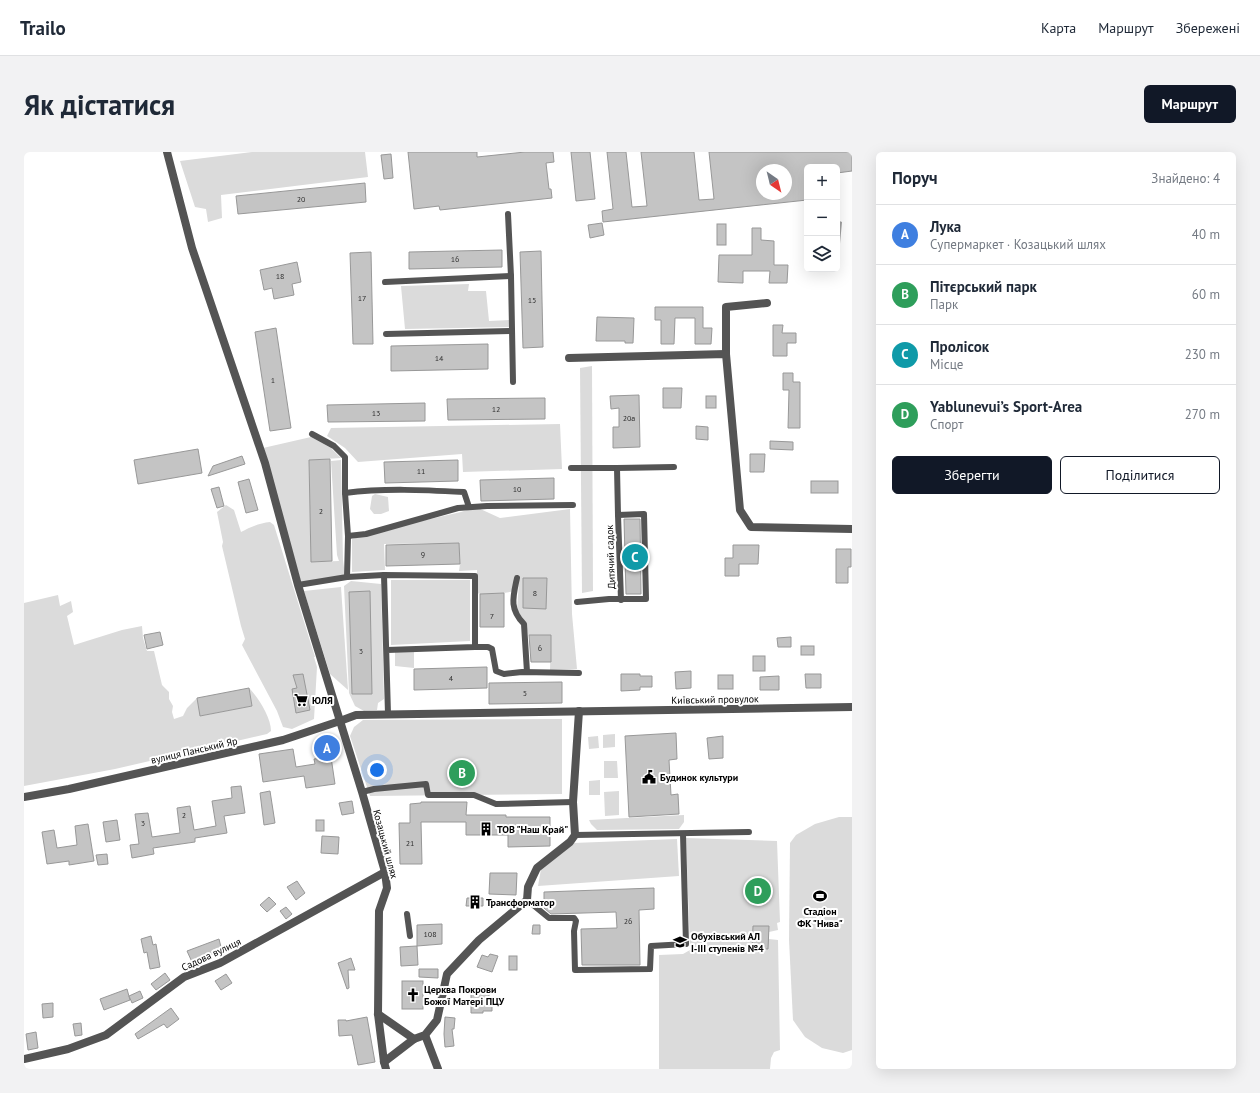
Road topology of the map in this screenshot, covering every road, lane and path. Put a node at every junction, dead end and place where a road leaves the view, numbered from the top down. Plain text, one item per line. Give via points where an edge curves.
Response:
1 (167, 152) edge
2 (508, 214) dead end
3 (511, 276) junction
4 (385, 282) dead end
5 (767, 303) dead end
6 (512, 331) junction
7 (386, 334) dead end
8 (726, 354) junction
9 (569, 358) dead end
10 (513, 382) dead end
11 (312, 434) dead end
12 (674, 467) dead end
13 (571, 468) dead end
14 (617, 468) junction
15 (345, 492) junction
16 (573, 505) dead end
17 (469, 507) junction
18 (618, 514) junction
19 (852, 529) edge
20 (348, 536) junction
21 (384, 575) junction
22 (347, 577) junction
23 (517, 578) dead end
24 (298, 585) junction
25 (621, 600) junction
26 (577, 602) dead end
27 (475, 647) junction
28 (386, 650) junction
29 (527, 672) junction
30 (579, 673) dead end
31 (852, 707) edge
32 (579, 711) junction
33 (388, 714) junction
34 (340, 721) junction
35 (362, 792) junction
36 (24, 797) edge
37 (573, 802) junction
38 (749, 832) dead end
39 (683, 834) junction
40 (575, 835) junction
41 (385, 872) junction
42 (527, 900) junction
43 (407, 914) dead end
44 (410, 936) dead end
45 (378, 1014) junction
46 (425, 1035) junction
47 (414, 1039) junction
48 (24, 1059) edge
49 (385, 1065) edge
50 (438, 1069) edge

1 - 24 street via 192,248 264,463
2 - 3 lane
3 - 4 lane
3 - 6 lane
5 - 8 street via 726,307
6 - 7 lane
6 - 10 lane
8 - 9 street
8 - 19 street via 740,510 751,526
11 - 15 lane via 334,446 345,457
12 - 14 lane
13 - 14 lane
14 - 18 lane, Дитячий садок
15 - 17 lane via 403,489 464,492
15 - 20 lane
16 - 17 lane
17 - 20 lane via 366,534
18 - 25 lane, Дитячий садок
18 - 25 lane, Дитячий садок via 644,514 646,599
20 - 22 lane
21 - 22 lane
21 - 27 lane via 474,576
21 - 28 lane
22 - 24 lane
23 - 29 lane via 514,612 524,624
24 - 34 street
25 - 26 lane, Дитячий садок
27 - 28 lane
27 - 29 lane via 492,649 496,671 504,674
28 - 33 lane
29 - 30 lane
31 - 32 street, Київський провулок
32 - 33 street, Київський провулок
32 - 37 street
33 - 34 street, вулиця Панський Яр via 356,715
34 - 35 street, Козацький шлях
34 - 36 street, вулиця Панський Яр via 283,740
35 - 37 lane via 374,788 426,784 428,795 474,795 496,804
35 - 41 street, Козацький шлях
37 - 40 street
38 - 39 lane
39 - 40 lane
39 - 42 lane via 686,944 651,946 650,969 575,970 574,918 548,918
40 - 42 street via 570,842 537,868 528,887
41 - 45 street, Козацький шлях via 387,888 378,912
41 - 48 street, Садова вулиця via 220,963 184,977 106,1035 68,1049
42 - 46 street via 479,940 447,974 436,1020
43 - 44 lane
45 - 47 street
45 - 49 street, Козацький шлях
46 - 47 street
46 - 50 street
47 - 49 street

